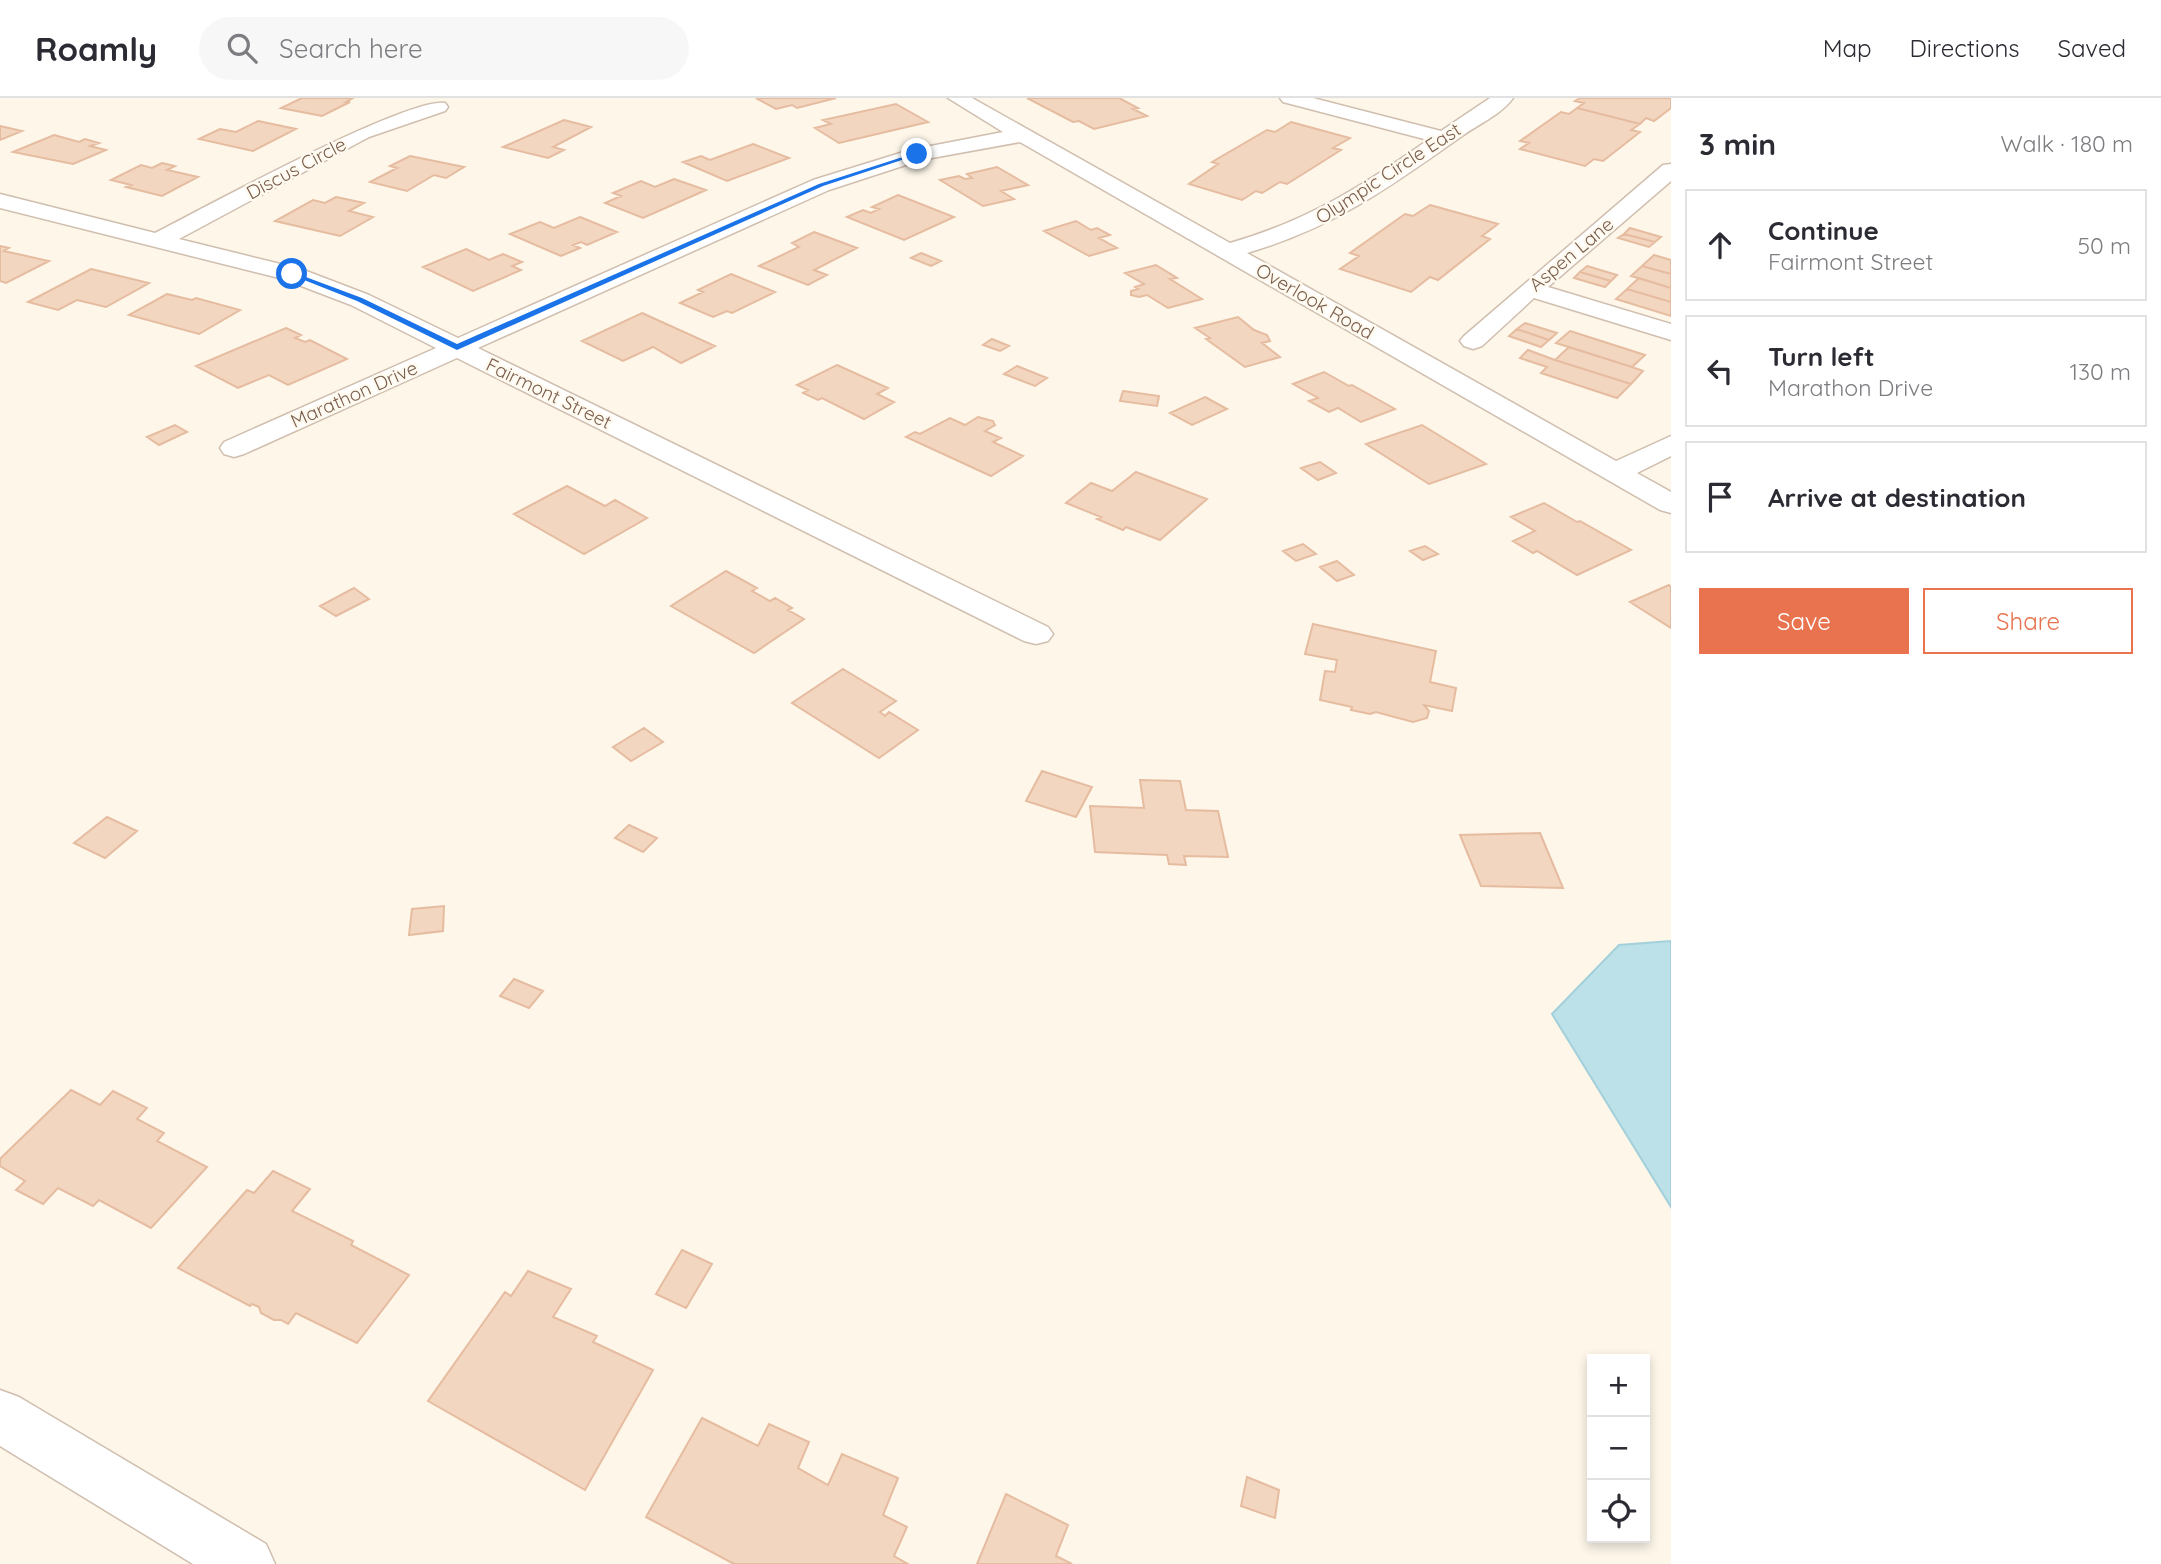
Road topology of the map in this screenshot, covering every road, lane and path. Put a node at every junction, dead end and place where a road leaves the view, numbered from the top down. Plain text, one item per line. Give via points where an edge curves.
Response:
1 (958, 98) edge
2 (1290, 98) edge
3 (1503, 98) edge
4 (438, 107) dead end
5 (1023, 135) junction
6 (1443, 138) junction
7 (1671, 170) edge
8 (0, 201) edge
9 (159, 240) junction
10 (1228, 251) junction
11 (1530, 289) junction
12 (1671, 332) edge
13 (1473, 341) dead end
14 (457, 347) junction
15 (1671, 445) edge
16 (234, 448) dead end
17 (1615, 472) junction
18 (1671, 504) edge
19 (1036, 634) dead end
20 (0, 1416) edge
21 (214, 1556) edge

1 - 5 street, Overlook Road
2 - 6 street
3 - 6 street, Olympic Circle East
4 - 9 street, Discus Circle via 362,133
5 - 10 street, Overlook Road
5 - 14 street, Marathon Drive via 917,154 821,185
6 - 10 street, Olympic Circle East via 1309,223
7 - 11 street, Aspen Lane
8 - 9 street, Fairmont Street
9 - 14 street, Fairmont Street via 292,274 360,300
10 - 17 street, Overlook Road
11 - 12 street
11 - 13 street, Aspen Lane
14 - 16 street, Marathon Drive
14 - 19 street, Fairmont Street
15 - 17 street
17 - 18 street, Overlook Road
20 - 21 street

